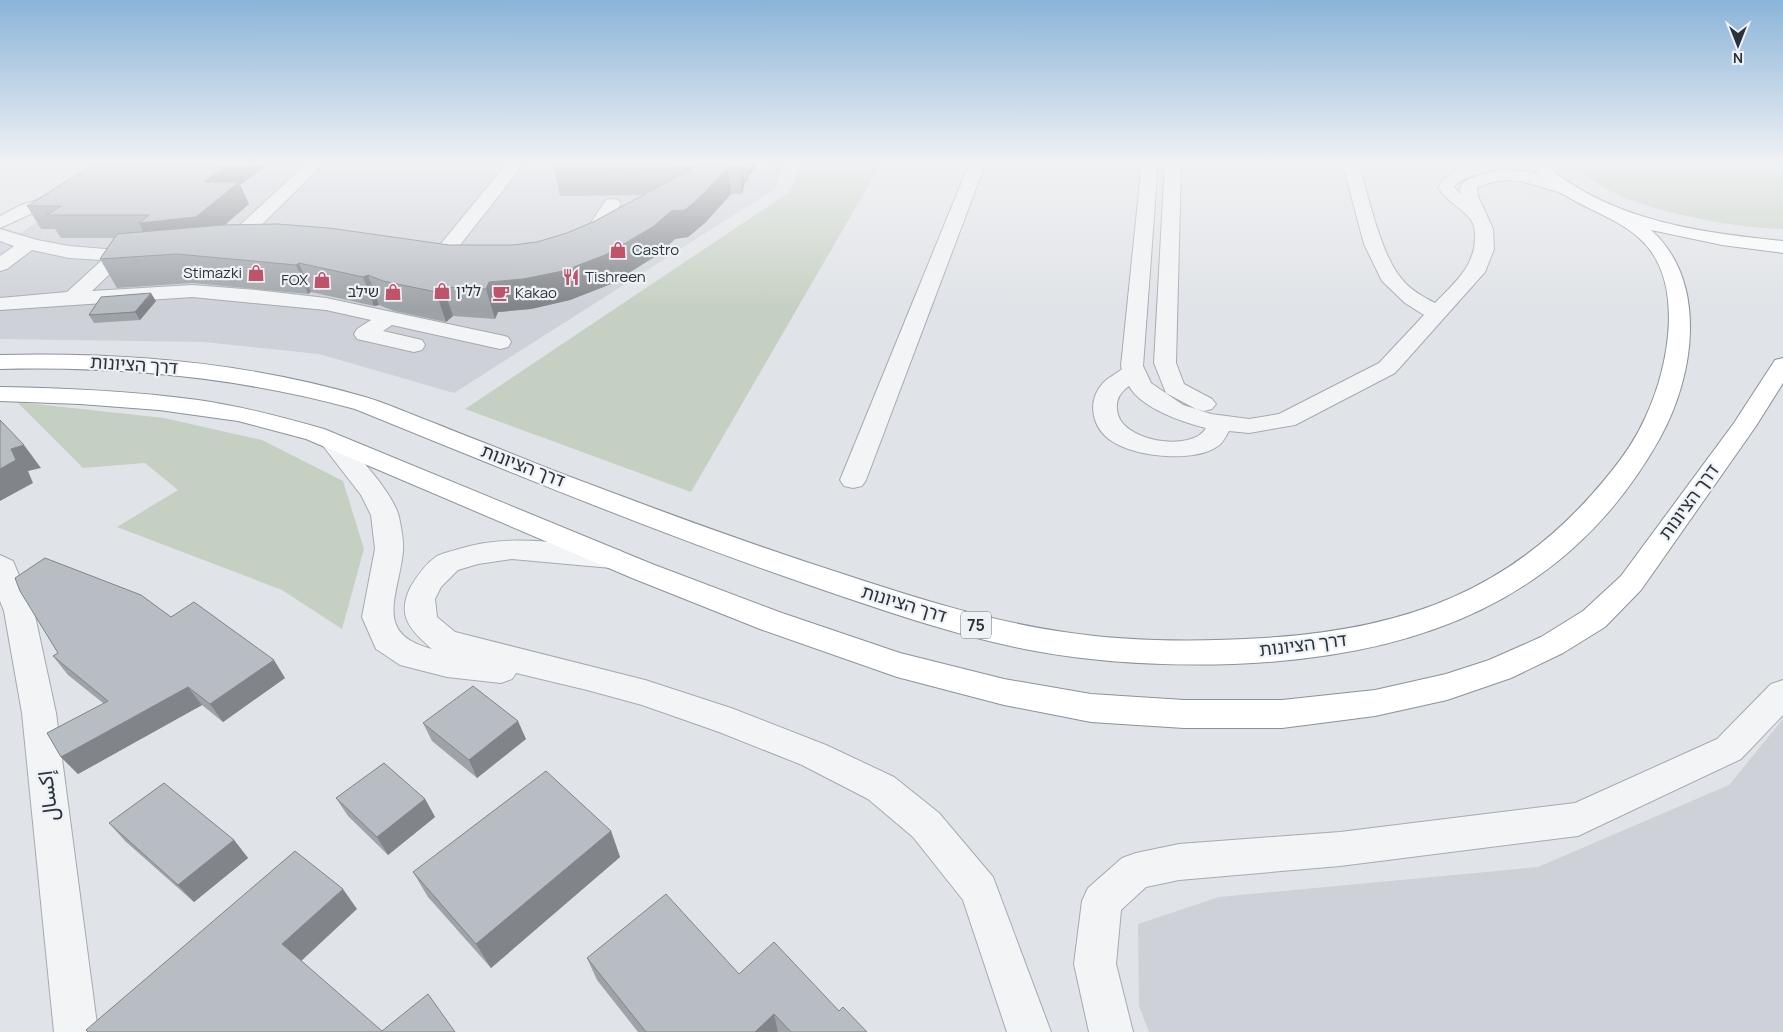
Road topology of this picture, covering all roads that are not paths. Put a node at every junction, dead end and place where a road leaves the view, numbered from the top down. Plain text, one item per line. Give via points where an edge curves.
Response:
1 (24, 210) edge
2 (263, 210) edge
3 (474, 210) edge
4 (608, 210) edge
5 (959, 210) edge
6 (1146, 210) edge
7 (1171, 210) edge
8 (1364, 210) edge
9 (1470, 210) edge
10 (1477, 210) edge
11 (1608, 210) edge
12 (1612, 210) edge
13 (1482, 220) junction
14 (0, 223) edge
15 (0, 235) edge
16 (260, 241) edge
17 (27, 245) junction
18 (563, 246) edge
19 (1783, 247) edge
20 (163, 254) edge
21 (119, 255) junction
22 (463, 257) edge
23 (0, 265) edge
24 (73, 298) junction
25 (0, 304) edge
26 (1438, 314) junction
27 (388, 318) junction
28 (500, 342) dead end
29 (414, 344) dead end
30 (0, 362) edge
31 (1783, 366) edge
32 (1134, 371) junction
33 (0, 394) edge
34 (1310, 406) junction
35 (1221, 423) junction
36 (333, 442) junction
37 (853, 480) dead end
38 (611, 558) junction
39 (0, 565) edge
40 (9, 616) edge
41 (587, 677) junction
42 (1783, 693) edge
43 (76, 1032) edge
44 (1029, 1032) edge
45 (1111, 1032) edge

1 - 14 street
2 - 16 street via 223,246
3 - 22 street via 433,254
4 - 18 street via 596,228 583,238
5 - 37 street
6 - 32 street
7 - 34 street via 1165,363 1174,388 1202,404 1255,416
8 - 26 street via 1373,244 1392,281 1412,299
9 - 13 street
10 - 13 street
11 - 30 highway, דרך הציונות / 75 via 1655,243 1672,272 1678,299 1675,368 1654,430 1633,461 1591,513 1558,545 1522,575 1486,596 1395,631 1333,643 1253,652 1091,648 1018,635 924,612 684,530 363,404 319,391 249,377 115,362
12 - 19 highway, 75 via 1701,236
13 - 26 street via 1486,249 1475,272
15 - 17 street
17 - 21 street via 81,254
17 - 23 street
20 - 21 street
21 - 24 street
24 - 25 street
24 - 27 street via 192,291 326,304
26 - 34 street via 1388,368
27 - 28 street
27 - 29 street via 365,334
31 - 38 highway, דרך הציונות via 1631,583 1594,619 1552,645 1500,669 1447,687 1374,703 1282,714 1184,714 1091,708 1004,692 897,665 771,621
32 - 35 street via 1141,387 1174,410 1208,422
32 - 35 street via 1110,389 1103,406 1108,425 1127,440 1165,449 1196,446 1210,440
33 - 36 highway, דרך הציונות via 77,396 208,408 275,422
34 - 35 street via 1286,420 1249,426
36 - 38 highway, דרך הציונות
36 - 41 street via 373,492 385,515 389,549 377,617 387,641 411,656 447,665
38 - 41 street via 512,549 476,554 448,563 429,581 420,598 422,622 444,641
39 - 40 street, إكسال
40 - 43 street, إكسال via 38,713
41 - 44 street via 731,722 814,755 881,788 926,825 978,890
42 - 45 street via 1729,749 1578,819 1340,849 1179,862 1136,870 1102,902 1095,964

